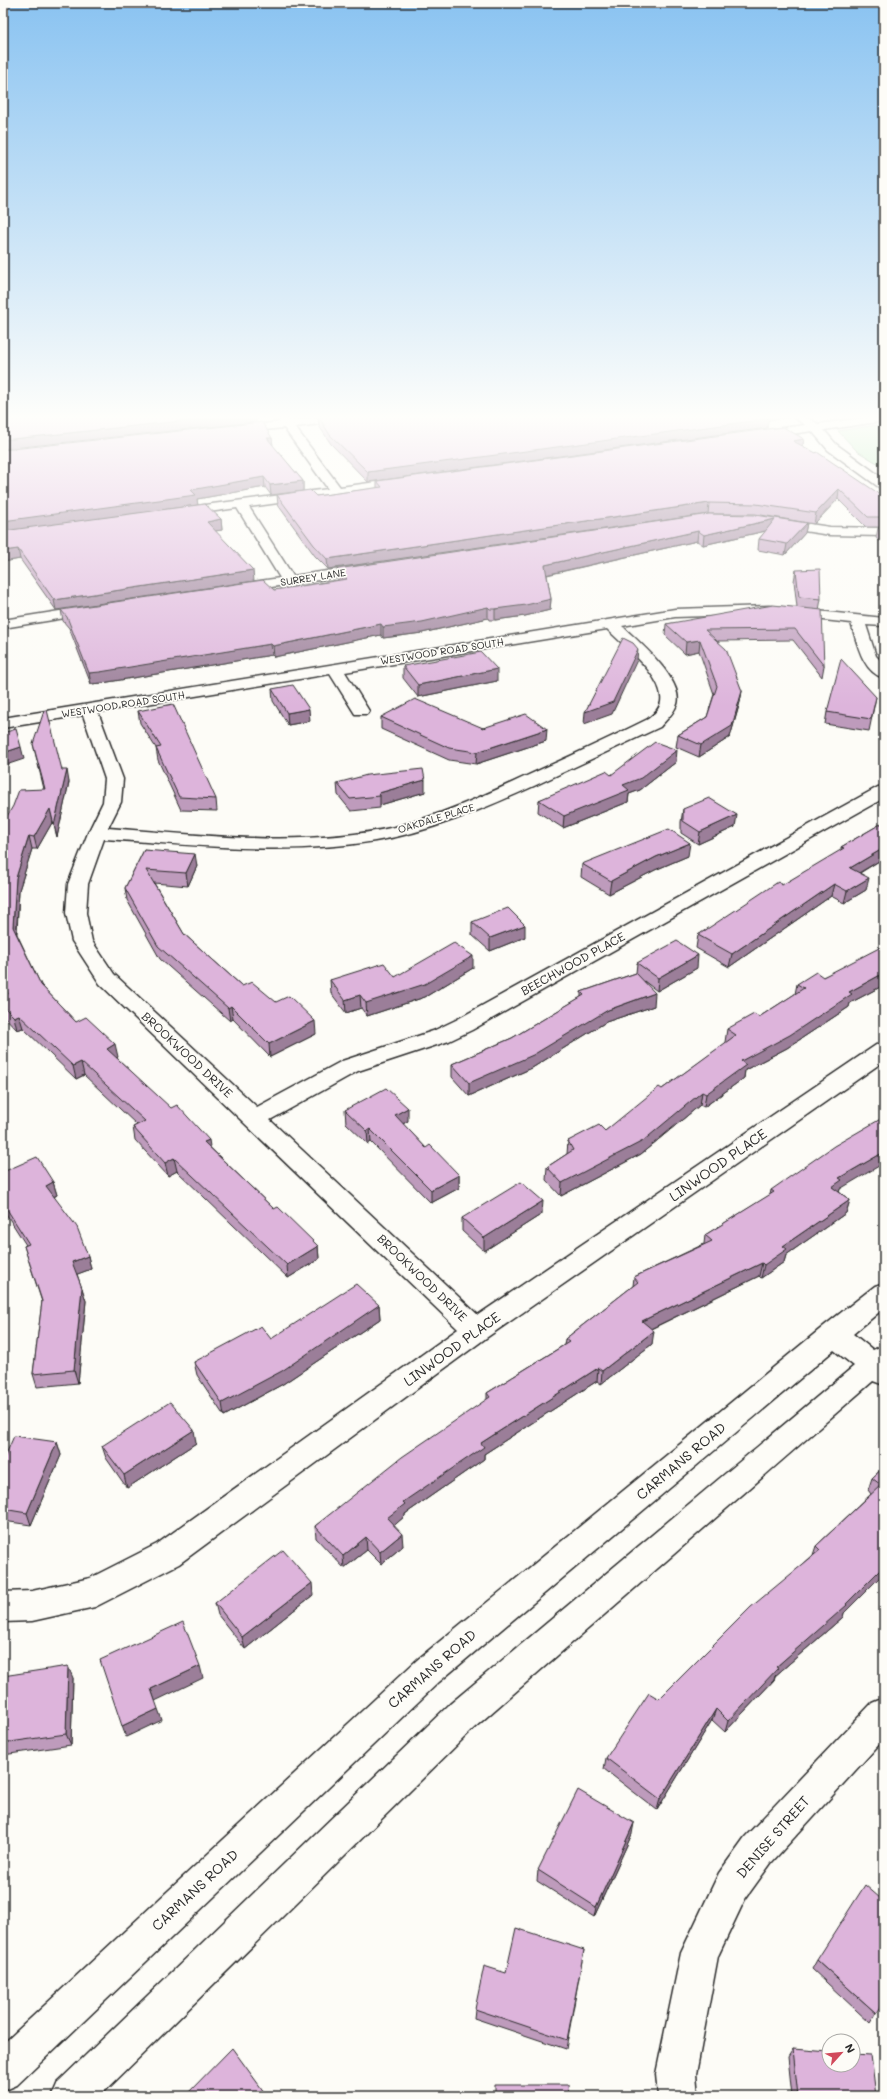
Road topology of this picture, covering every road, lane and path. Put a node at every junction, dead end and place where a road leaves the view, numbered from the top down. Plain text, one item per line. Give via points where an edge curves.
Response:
1 (184, 512) edge
2 (246, 512) edge
3 (169, 514) edge
4 (760, 521) edge
5 (884, 532) edge
6 (383, 566) edge
7 (289, 580) junction
8 (227, 590) edge
9 (104, 608) edge
10 (857, 619) junction
11 (884, 622) edge
12 (610, 623) junction
13 (3, 624) edge
14 (334, 669) junction
15 (884, 672) edge
16 (89, 709) junction
17 (361, 711) dead end
18 (3, 723) edge
19 (884, 791) edge
20 (97, 833) junction
21 (884, 1050) edge
22 (254, 1119) junction
23 (884, 1293) edge
24 (477, 1330) junction
25 (834, 1334) junction
26 (880, 1365) edge
27 (3, 1607) edge
28 (884, 1715) edge
29 (3, 2071) edge
30 (72, 2096) edge
31 (678, 2096) edge

1 - 3 street
2 - 7 street
4 - 5 street via 847,534
6 - 7 street, SURREY LANE
7 - 8 street, SURREY LANE
9 - 13 street
10 - 11 street, WESTWOOD ROAD SOUTH
10 - 12 street, WESTWOOD ROAD SOUTH via 794,612 733,610 675,613
10 - 15 street via 868,657
12 - 14 street, WESTWOOD ROAD SOUTH
12 - 20 street, OAKDALE PLACE via 661,676 669,690 669,702 665,713 654,723 465,812 413,828 375,836 317,842 259,843
14 - 16 street, WESTWOOD ROAD SOUTH
14 - 17 street
16 - 18 street, WESTWOOD ROAD SOUTH
16 - 20 street, BROOKWOOD DRIVE via 114,779 112,802
19 - 22 street, BEECHWOOD PLACE via 464,1025 441,1036 350,1066
20 - 22 street, BROOKWOOD DRIVE via 78,884 76,913 82,941 107,979
21 - 24 street, LINWOOD PLACE
22 - 24 street, BROOKWOOD DRIVE
23 - 25 street, CARMANS ROAD
24 - 27 street, LINWOOD PLACE via 168,1554 95,1592 32,1606
25 - 26 street
25 - 29 street, CARMANS ROAD via 428,1671
26 - 30 street via 462,1716
28 - 31 street, DENISE STREET via 758,1850 732,1886 700,1953 676,2074

